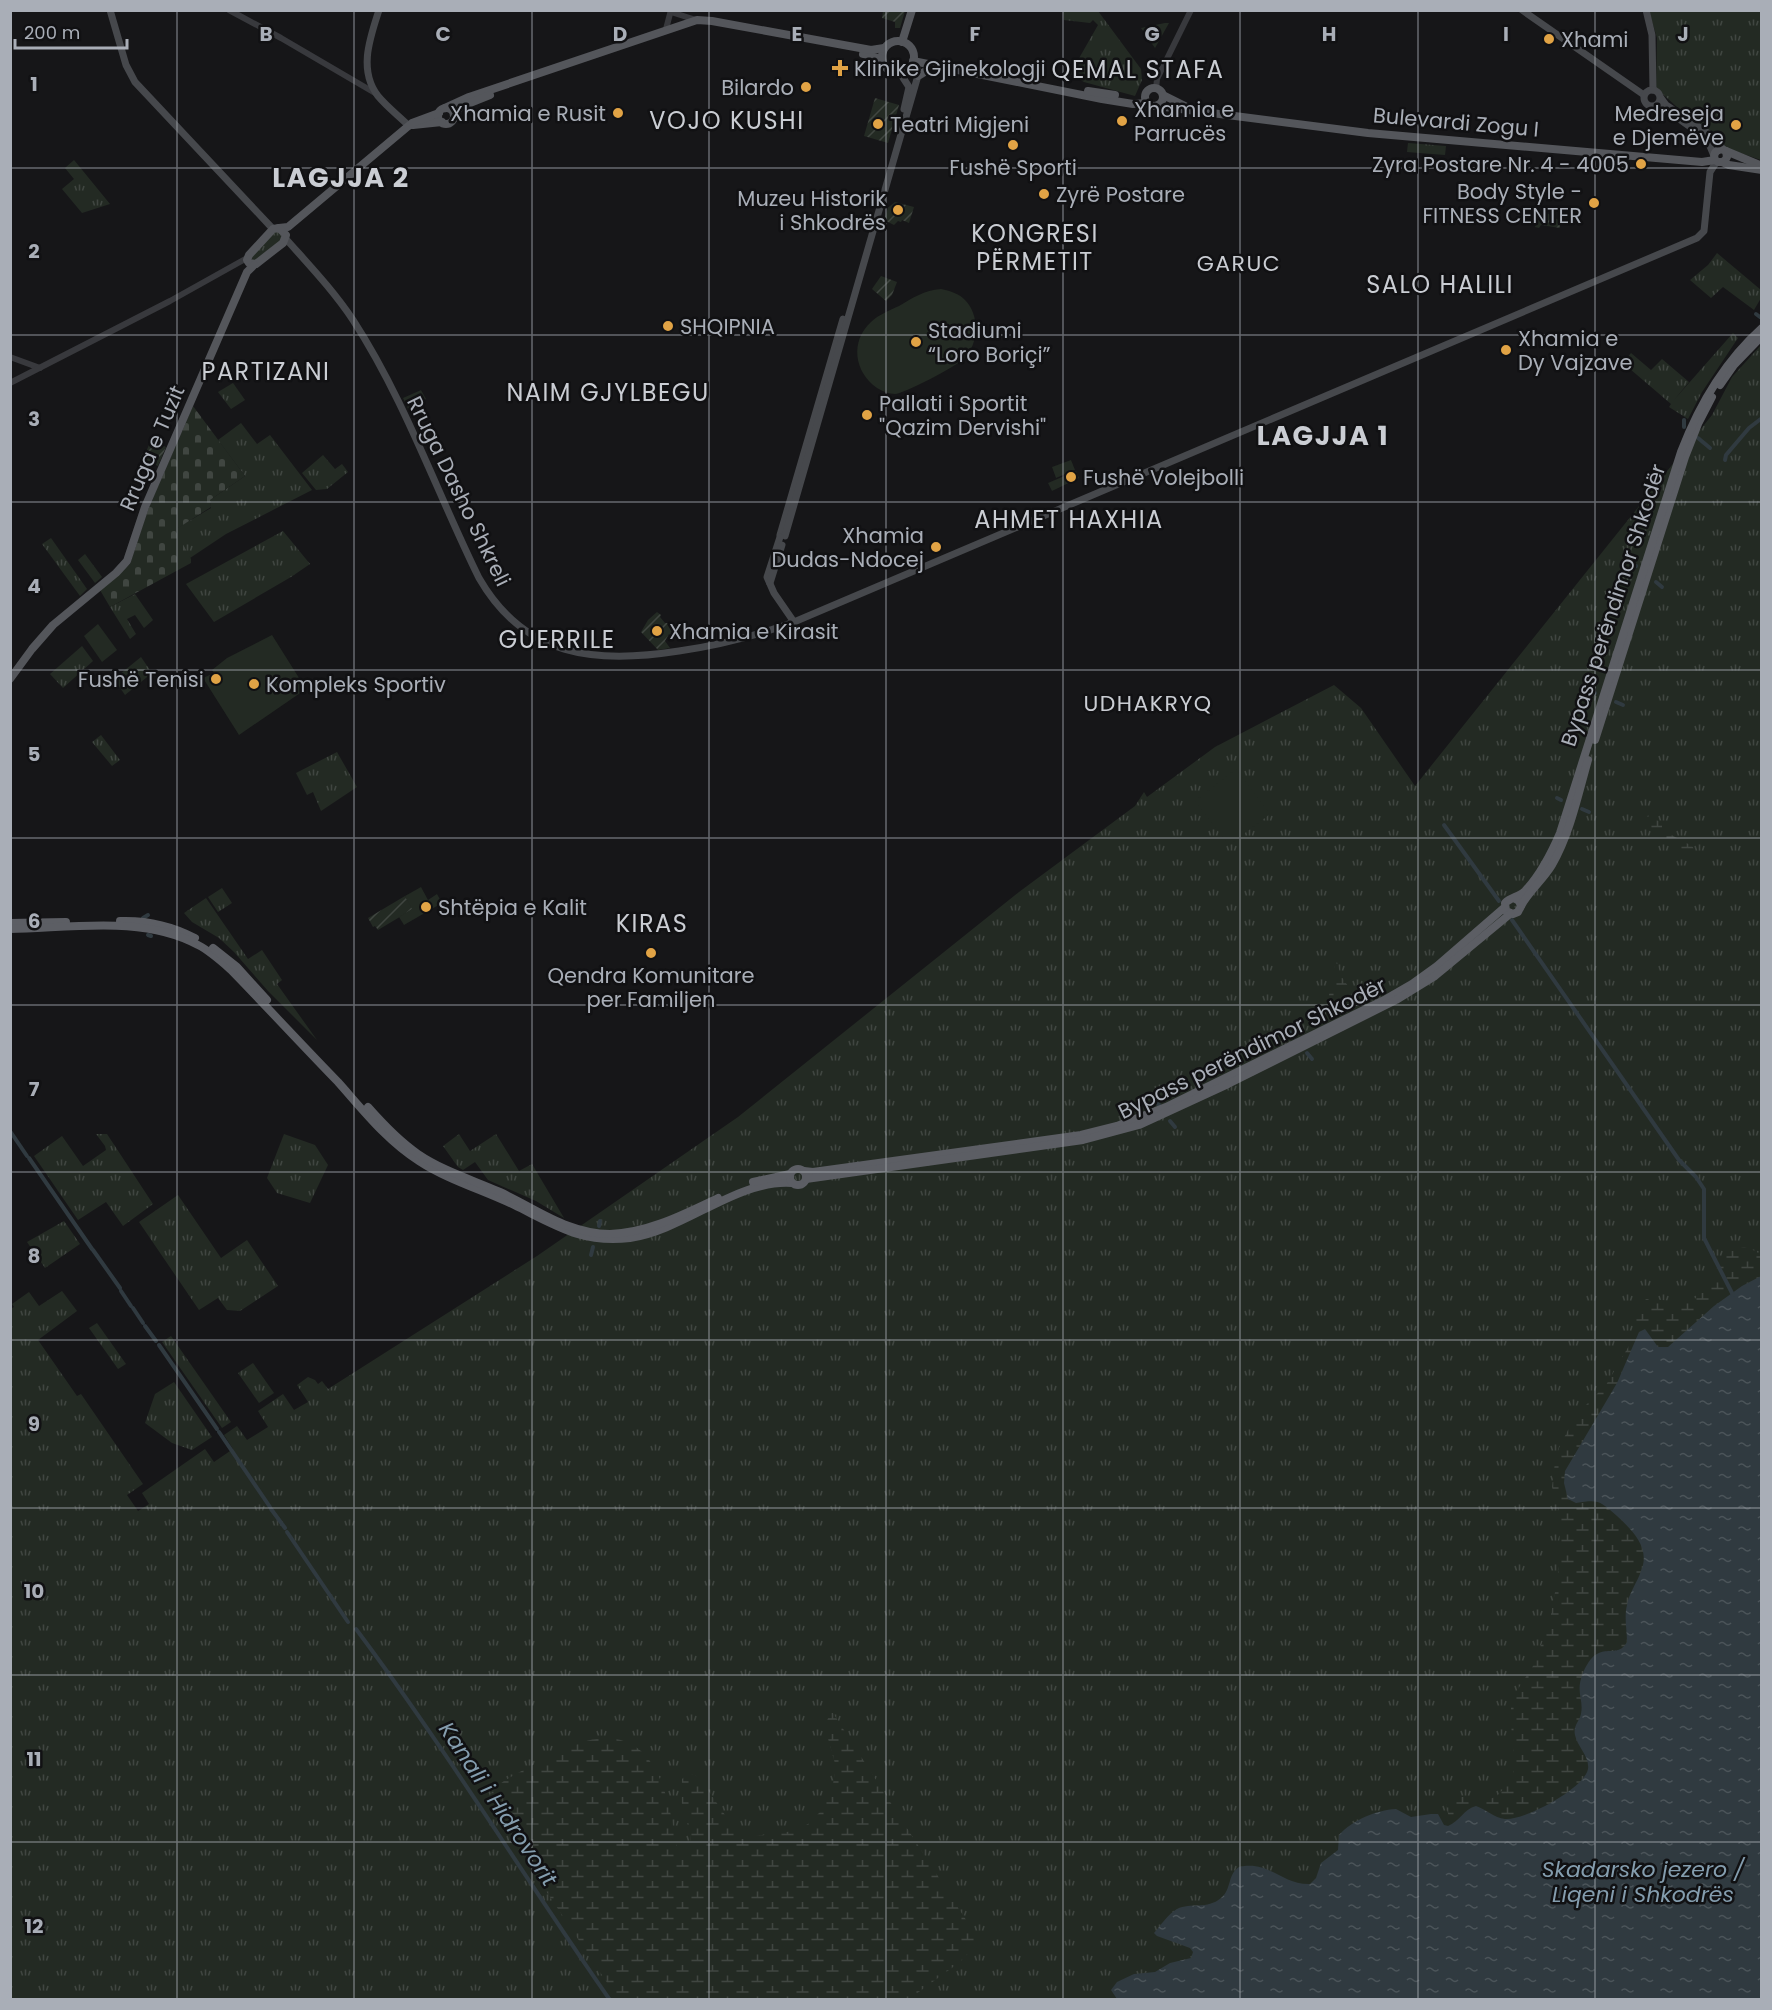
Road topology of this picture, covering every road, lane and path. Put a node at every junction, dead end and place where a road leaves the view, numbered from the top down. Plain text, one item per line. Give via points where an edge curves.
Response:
1 (110, 10) edge
2 (229, 10) edge
3 (379, 10) edge
4 (912, 10) edge
5 (1191, 10) edge
6 (1522, 10) edge
7 (1528, 10) edge
8 (1646, 10) edge
9 (671, 11) edge
10 (697, 20) junction
11 (667, 31) junction
12 (902, 42) junction
13 (884, 48) junction
14 (882, 60) junction
15 (913, 61) junction
16 (934, 66) junction
17 (900, 73) junction
18 (918, 76) junction
19 (912, 87) junction
20 (1156, 89) junction
21 (1648, 92) junction
22 (1163, 95) junction
23 (379, 96) junction
24 (1146, 100) junction
25 (1659, 101) junction
26 (1157, 106) junction
27 (442, 110) junction
28 (1195, 111) junction
29 (454, 115) junction
30 (442, 122) junction
31 (409, 126) junction
32 (1725, 151) junction
33 (1717, 160) junction
34 (1761, 166) edge
35 (1761, 170) edge
36 (280, 228) junction
37 (286, 238) junction
38 (250, 261) junction
39 (1761, 328) edge
40 (1761, 336) edge
41 (10, 357) edge
42 (40, 368) junction
43 (10, 383) edge
44 (794, 622) junction
45 (10, 679) edge
46 (1514, 898) junction
47 (1521, 906) junction
48 (1507, 910) junction
49 (10, 923) edge
50 (10, 929) edge
51 (790, 1174) junction
52 (805, 1175) junction
53 (792, 1183) junction

1 - 36 main road via 135,82
2 - 23 street
3 - 23 main road via 367,61 370,81
4 - 12 main road
5 - 20 street via 1157,79
6 - 21 main road
7 - 21 main road
8 - 21 main road via 1652,35
9 - 10 street
9 - 11 street
10 - 11 main road
10 - 13 main road via 871,50
11 - 14 main road via 713,26
11 - 27 main road via 469,97
11 - 29 main road via 471,102
12 - 13 main road via 892,42
12 - 15 main road via 911,48
13 - 14 main road
14 - 17 main road via 888,70
15 - 16 main road
15 - 17 main road via 908,70
15 - 18 main road
15 - 24 main road
16 - 18 main road
16 - 24 main road via 1133,104
17 - 19 main road
18 - 19 main road
19 - 44 main road via 768,580
20 - 22 main road
20 - 24 main road via 1149,91
21 - 25 main road via 1658,92
21 - 25 main road via 1644,100 1647,105
22 - 26 main road
22 - 28 main road, Bulevardi Zogu I
23 - 31 main road
24 - 26 main road
25 - 32 main road via 1712,136
25 - 33 main road via 1707,139
26 - 28 main road, Bulevardi Zogu I
27 - 29 main road via 450,109
27 - 30 main road
27 - 31 main road
28 - 33 main road, Bulevardi Zogu I via 1368,133
29 - 30 main road via 451,122
30 - 31 main road
31 - 36 main road
32 - 33 main road via 1727,159
32 - 34 main road
33 - 35 main road, Bulevardi Zogu I
33 - 44 main road, Rruga Dasho Shkreli via 1710,172 1704,231 1697,238
36 - 37 main road
36 - 38 main road
37 - 38 main road
37 - 44 main road, Rruga Dasho Shkreli via 334,293 364,338 406,418 479,579 502,611 522,628 557,647 587,656 640,657 736,642
38 - 42 street
38 - 45 main road, Rruga e Tuzit via 145,507 127,561 63,616
39 - 46 highway, Bypass perëndimor Shkodër via 1724,369 1693,422 1680,452 1560,833 1540,872
40 - 47 highway, Bypass perëndimor Shkodër via 1721,382 1691,440 1565,837 1546,874
41 - 42 street
42 - 43 street
46 - 47 highway
46 - 48 highway, Bypass perëndimor Shkodër via 1507,901
47 - 48 highway, Bypass perëndimor Shkodër via 1518,913
48 - 52 highway, Bypass perëndimor Shkodër via 1412,984 1135,1120 1081,1135
49 - 51 highway, Bypass perëndimor Shkodër via 141,921 171,927 205,943 237,968 407,1146 435,1165 573,1228 612,1234 644,1228 676,1218 750,1184
50 - 53 highway, Bypass perëndimor Shkodër via 141,927 200,945 231,970 398,1146 438,1173 499,1197 575,1235 593,1239 631,1238 675,1224 747,1190
51 - 52 highway, Bypass perëndimor Shkodër via 796,1168
51 - 53 highway
52 - 53 highway, Bypass perëndimor Shkodër via 799,1185

